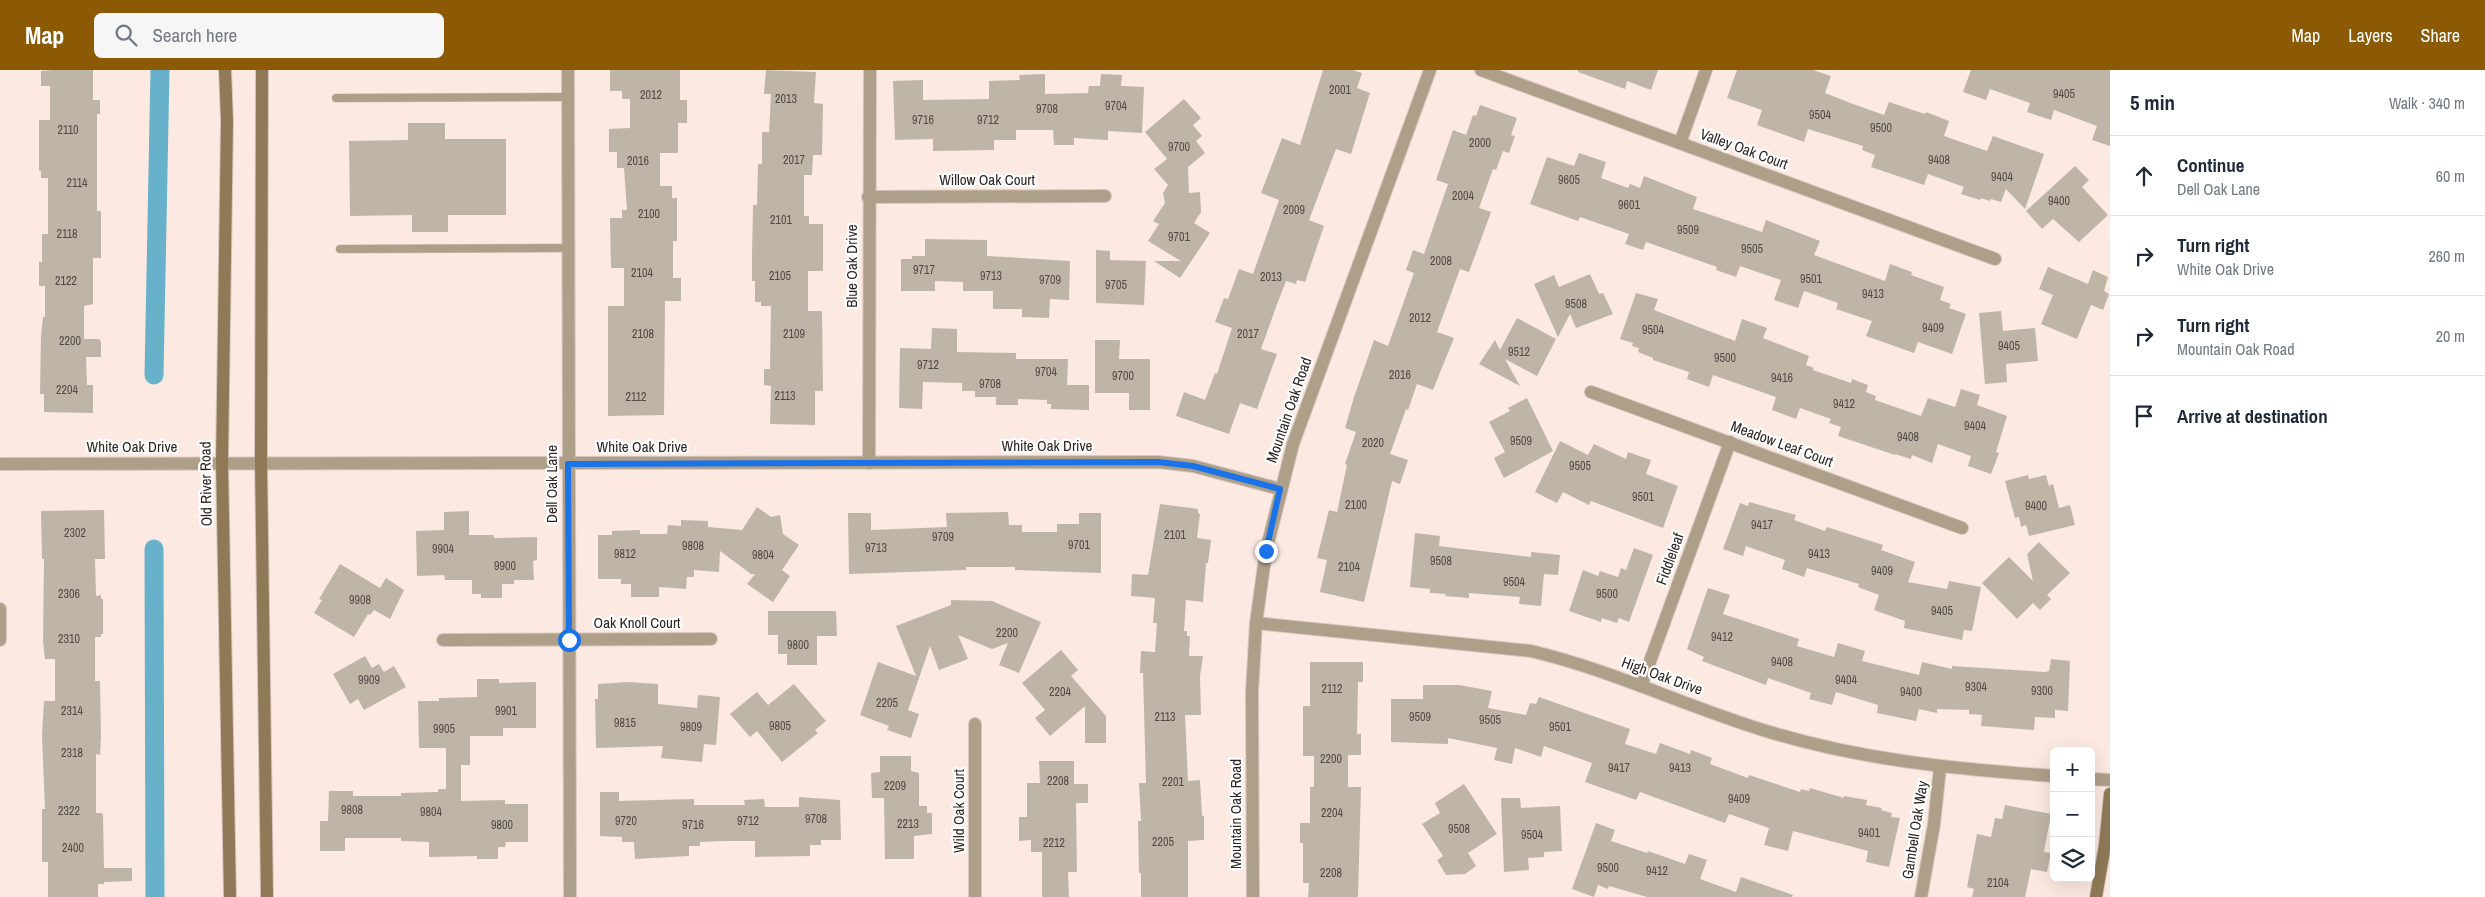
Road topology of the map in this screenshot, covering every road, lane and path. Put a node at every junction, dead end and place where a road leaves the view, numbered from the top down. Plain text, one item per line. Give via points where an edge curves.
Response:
1 (226, 70) edge
2 (262, 70) edge
3 (568, 70) edge
4 (870, 70) edge
5 (1430, 70) edge
6 (1481, 70) edge
7 (1706, 70) edge
8 (567, 97) junction
9 (336, 98) dead end
10 (1680, 143) junction
11 (1105, 196) dead end
12 (868, 197) junction
13 (567, 248) junction
14 (340, 249) dead end
15 (1995, 259) dead end
16 (1591, 392) dead end
17 (1730, 442) junction
18 (222, 462) junction
19 (261, 462) junction
20 (869, 463) junction
21 (0, 464) edge
22 (568, 464) junction
23 (1280, 489) junction
24 (1962, 528) dead end
25 (0, 609) edge
26 (1256, 623) junction
27 (711, 639) dead end
28 (0, 640) edge
29 (443, 640) dead end
30 (569, 640) junction
31 (1640, 686) junction
32 (975, 724) dead end
33 (1940, 768) junction
34 (2050, 776) edge
35 (2095, 779) edge
36 (2110, 780) edge
37 (2110, 794) edge
38 (230, 897) edge
39 (267, 897) edge
40 (570, 897) edge
41 (976, 897) edge
42 (1253, 897) edge
43 (1921, 897) edge
44 (2096, 897) edge

1 - 18 main road, Old River Road
2 - 19 main road
3 - 8 street, Dell Oak Lane
4 - 12 street, Blue Oak Drive
5 - 23 street, Mountain Oak Road via 1293,444
6 - 10 street, Valley Oak Court
7 - 10 street
8 - 9 lane
8 - 13 street, Dell Oak Lane
10 - 15 street, Valley Oak Court
11 - 12 street, Willow Oak Court
12 - 20 street, Blue Oak Drive
13 - 14 lane
13 - 22 street, Dell Oak Lane
16 - 17 street, Meadow Leaf Court
17 - 24 street, Meadow Leaf Court
17 - 31 street, Fiddleleaf
18 - 19 street, White Oak Drive
18 - 21 street, White Oak Drive
18 - 38 main road, Old River Road
19 - 22 street, White Oak Drive
19 - 39 main road
20 - 22 street, White Oak Drive
20 - 23 street, White Oak Drive via 1158,462 1193,466
22 - 30 street, Dell Oak Lane
23 - 26 street, Mountain Oak Road via 1266,551
25 - 28 street
26 - 31 street, High Oak Drive via 1531,651 1565,659
26 - 42 street, Mountain Oak Road via 1252,692
27 - 30 street, Oak Knoll Court
29 - 30 street, Oak Knoll Court
30 - 40 street, Dell Oak Lane
31 - 33 street, High Oak Drive via 1762,730 1818,746 1875,759
32 - 41 street, Wild Oak Court
33 - 34 street, High Oak Drive
33 - 43 street, Gambell Oak Way
35 - 36 street
37 - 44 main road

